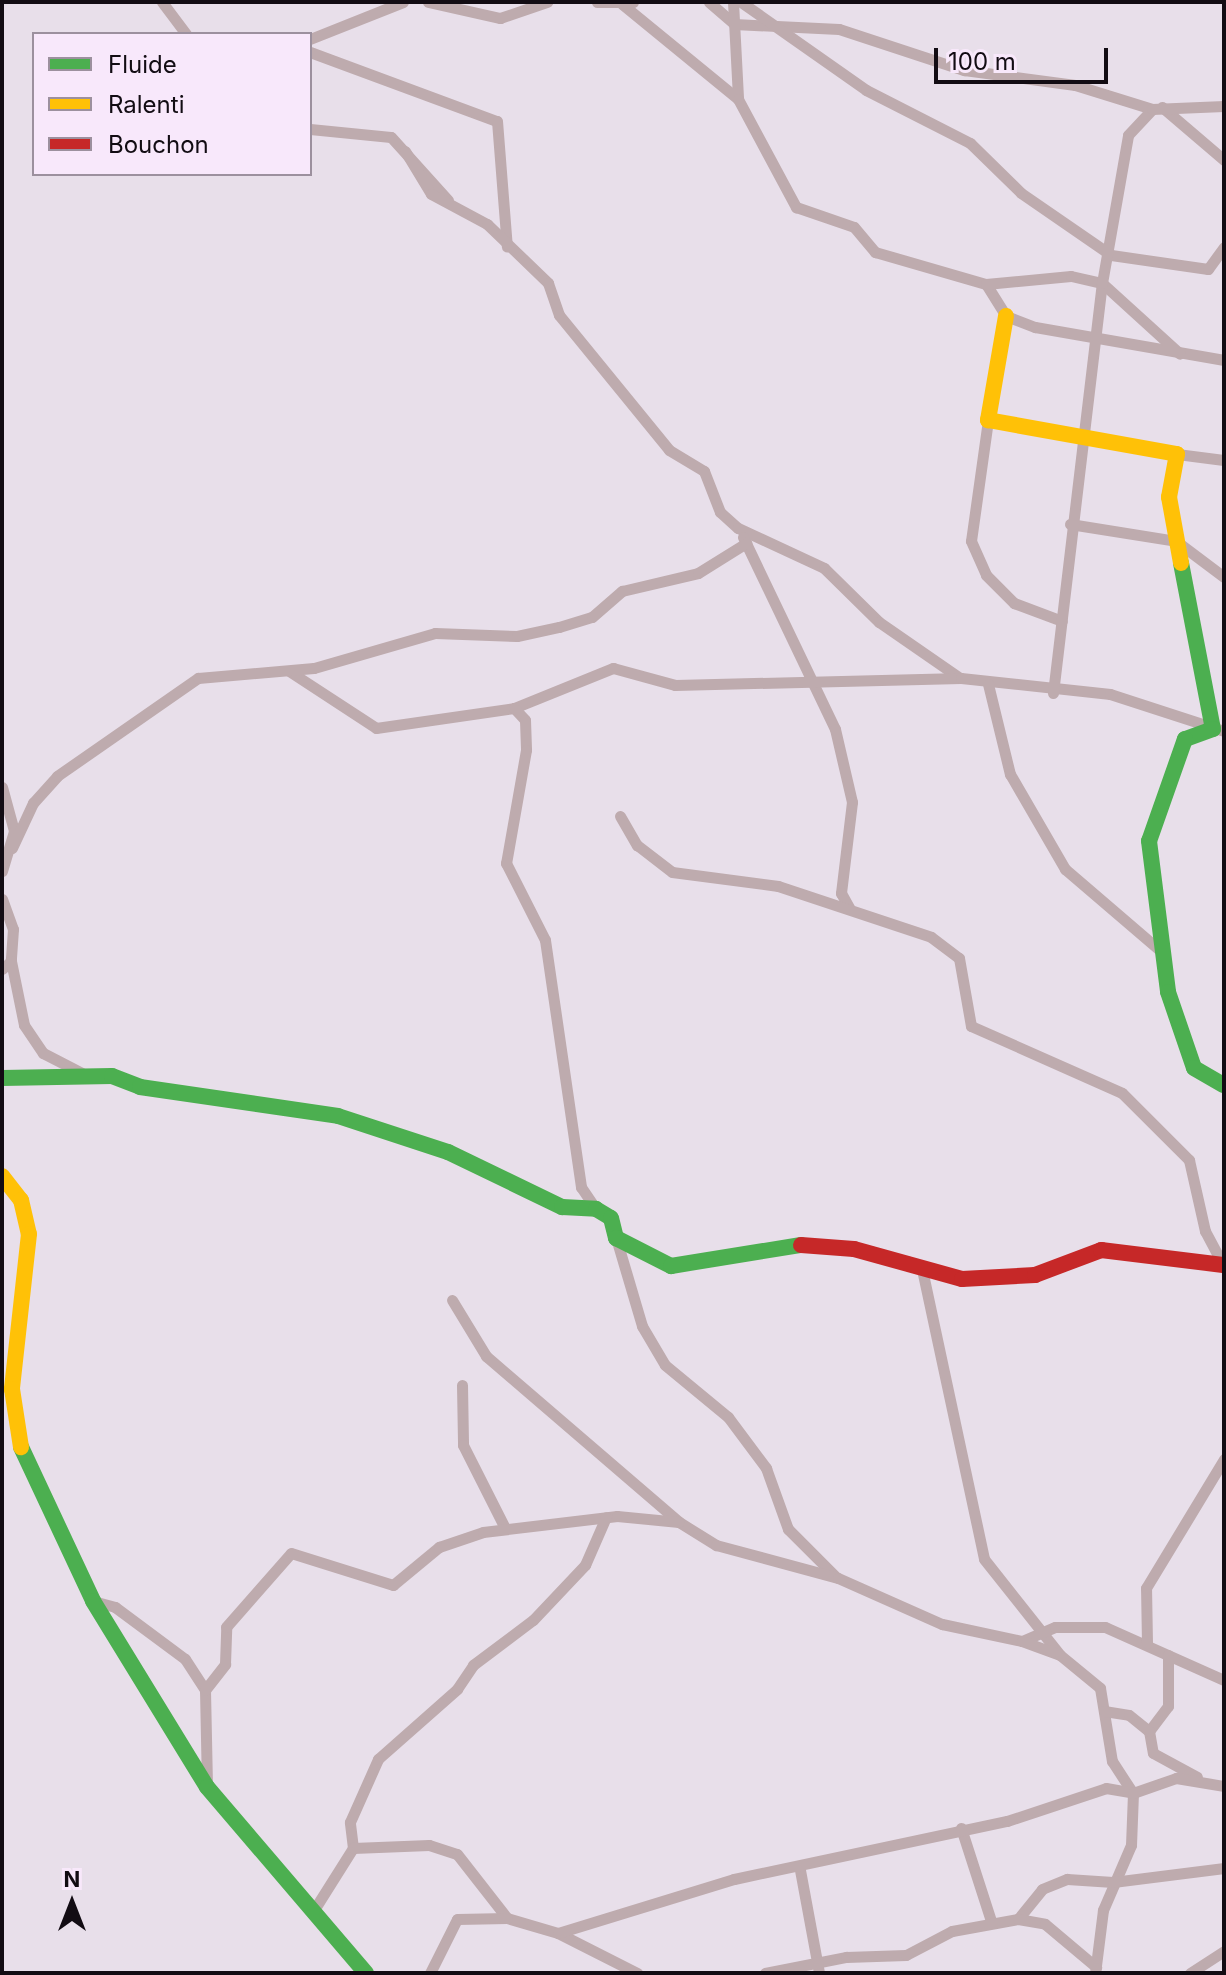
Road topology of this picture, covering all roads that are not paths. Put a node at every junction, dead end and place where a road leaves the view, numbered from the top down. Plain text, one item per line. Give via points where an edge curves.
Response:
1 (162, 2) edge
2 (403, 2) edge
3 (428, 2) edge
4 (547, 2) edge
5 (597, 2) edge
6 (709, 2) edge
7 (733, 2) edge
8 (741, 2) edge
9 (628, 3) edge
10 (734, 24) junction
11 (776, 30) junction
12 (184, 32) edge
13 (312, 38) edge
14 (312, 53) edge
15 (738, 99) junction
16 (1224, 106) edge
17 (1157, 108) junction
18 (312, 129) edge
19 (1224, 160) edge
20 (1224, 247) edge
21 (508, 249) junction
22 (1111, 255) junction
23 (1102, 283) junction
24 (986, 284) junction
25 (1006, 316) junction
26 (1099, 340) junction
27 (1181, 355) junction
28 (1224, 360) edge
29 (988, 420) junction
30 (1082, 438) junction
31 (1177, 454) junction
32 (1224, 460) edge
33 (1070, 524) junction
34 (738, 528) junction
35 (1176, 541) junction
36 (746, 543) junction
37 (1224, 577) edge
38 (1062, 621) junction
39 (289, 671) junction
40 (961, 678) junction
41 (816, 679) junction
42 (988, 684) junction
43 (1053, 693) junction
44 (514, 708) junction
45 (1219, 730) edge
46 (2, 787) edge
47 (620, 816) dead end
48 (12, 848) junction
49 (2, 871) edge
50 (2, 899) edge
51 (850, 909) junction
52 (1164, 954) junction
53 (6, 965) edge
54 (82, 1073) junction
55 (2, 1078) edge
56 (1224, 1085) edge
57 (2, 1176) edge
58 (596, 1209) junction
59 (616, 1238) junction
60 (1224, 1267) edge
61 (923, 1274) junction
62 (452, 1300) dead end
63 (462, 1385) dead end
64 (1224, 1459) edge
65 (606, 1517) junction
66 (679, 1522) junction
67 (505, 1528) junction
68 (838, 1578) junction
69 (93, 1601) junction
70 (1042, 1632) junction
71 (1022, 1641) junction
72 (1147, 1643) junction
73 (1060, 1655) junction
74 (1168, 1655) junction
75 (1224, 1680) edge
76 (205, 1690) junction
77 (1104, 1711) junction
78 (1149, 1731) junction
79 (1201, 1779) junction
80 (1224, 1786) edge
81 (207, 1787) junction
82 (1133, 1793) junction
83 (961, 1828) junction
84 (353, 1848) junction
85 (1224, 1868) edge
86 (800, 1870) junction
87 (1113, 1882) junction
88 (312, 1913) junction
89 (507, 1918) junction
90 (1018, 1919) junction
91 (991, 1921) junction
92 (558, 1933) junction
93 (1224, 1951) edge
94 (818, 1967) edge
95 (1095, 1970) edge
96 (366, 1973) edge
97 (430, 1973) edge
98 (637, 1973) edge
99 (765, 1973) edge
100 (1190, 1973) edge

1 - 12 street
2 - 13 street
3 - 4 street via 500,18
5 - 9 street
6 - 10 street
7 - 10 street
8 - 11 street
9 - 15 street
10 - 11 street
10 - 15 street
11 - 17 street via 839,29 964,70 1075,85
11 - 22 street via 866,90 970,143 1032,202
14 - 21 street via 497,121
15 - 24 street via 796,207 854,227 875,252
16 - 17 street
17 - 19 street
17 - 22 street via 1128,135
18 - 21 street via 391,137 449,200 487,224
20 - 22 street via 1208,269
21 - 34 street via 548,283 559,315 669,450 704,471 720,512
22 - 23 street
23 - 24 street via 1071,276
23 - 26 street
23 - 27 street
24 - 25 street
25 - 26 street
25 - 29 street
26 - 27 street
26 - 30 street
27 - 28 street
29 - 30 street
29 - 38 street via 971,541 986,575 1014,603
30 - 31 street
30 - 33 street
31 - 32 street
31 - 35 street via 1169,497
33 - 35 street
33 - 38 street
34 - 36 street
34 - 40 street via 824,568 879,622
35 - 37 street
35 - 45 street
36 - 39 street via 698,573 622,591 592,617 566,625 517,636 435,633
36 - 41 street via 769,603
38 - 43 street
39 - 44 street via 376,728
39 - 48 street via 226,672 177,689 137,725 57,776
40 - 41 street
40 - 42 street
41 - 44 street via 675,685 613,668
41 - 51 street via 852,802 841,893
42 - 43 street
42 - 52 street via 1010,774 1065,869
43 - 45 street via 1110,694
44 - 58 street via 525,720 526,750 506,863 545,940 581,1187
45 - 52 street via 1185,739 1149,841
46 - 48 street
47 - 51 street via 637,845 672,872 778,886
48 - 49 street
50 - 53 street via 13,929
51 - 60 street via 931,937 959,958 971,1026 1122,1093 1189,1160 1205,1231
52 - 56 street via 1168,992 1194,1068
53 - 54 street via 24,1025 43,1053
54 - 55 street
54 - 58 street via 338,1116 448,1152 562,1207
57 - 69 street via 21,1200 29,1234 12,1389 23,1464
58 - 59 street via 611,1218
59 - 61 street via 671,1266 835,1246
59 - 68 street via 642,1326 665,1365 728,1417 766,1468 788,1529
60 - 61 street via 1101,1250 1035,1275
61 - 70 street via 984,1559
62 - 66 street via 486,1356
63 - 67 street via 463,1445
64 - 72 street via 1146,1588
65 - 66 street
65 - 67 street
65 - 84 street via 585,1565 533,1620 473,1665 457,1689 378,1759 350,1822
66 - 68 street via 716,1545
67 - 76 street via 439,1547 393,1585 291,1553 226,1627 225,1664
68 - 71 street via 942,1624
69 - 76 street via 115,1607 185,1659
69 - 81 street
70 - 71 street
70 - 72 street via 1105,1627
70 - 73 street
71 - 73 street
72 - 74 street
73 - 77 street via 1100,1688
74 - 75 street
74 - 78 street via 1168,1706
76 - 81 street
77 - 78 street via 1129,1715
77 - 82 street via 1112,1761
78 - 79 street via 1153,1753
79 - 80 street
79 - 82 street via 1176,1778
81 - 88 street
82 - 83 street via 1106,1788
82 - 87 street via 1131,1845
83 - 86 street via 897,1839
83 - 91 street
84 - 88 street
84 - 89 street via 377,1842 457,1854
85 - 87 street
86 - 92 street via 734,1879
86 - 94 street
87 - 90 street via 1067,1879 1042,1889
87 - 95 street
88 - 96 street
89 - 92 street
89 - 97 street via 457,1919
90 - 91 street
90 - 95 street via 1045,1924
91 - 94 street via 906,1955
92 - 98 street
93 - 100 street
94 - 99 street

